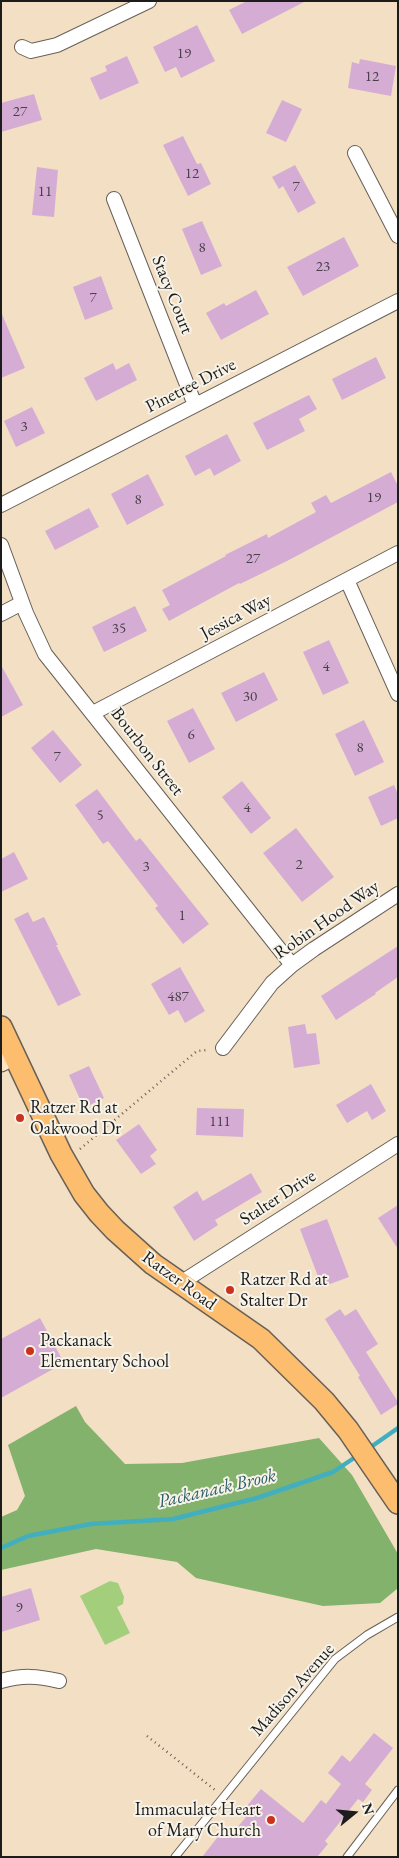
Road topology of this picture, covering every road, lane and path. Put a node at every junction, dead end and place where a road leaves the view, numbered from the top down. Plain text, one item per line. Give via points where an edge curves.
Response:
1 (149, 1) edge
2 (22, 46) dead end
3 (355, 153) dead end
4 (114, 199) dead end
5 (398, 236) edge
6 (398, 300) edge
7 (195, 405) junction
8 (1, 505) edge
9 (1, 545) edge
10 (398, 553) edge
11 (347, 580) junction
12 (22, 603) junction
13 (1, 614) edge
14 (398, 694) edge
15 (93, 713) junction
16 (398, 894) edge
17 (292, 965) junction
18 (1, 1027) edge
19 (223, 1048) joint
20 (8, 1059) edge
21 (398, 1144) edge
22 (65, 1161) junction
23 (179, 1284) junction
24 (398, 1503) edge
25 (398, 1617) edge
26 (1, 1681) edge
27 (59, 1681) dead end
28 (147, 1736) dead end
29 (398, 1790) edge
30 (220, 1795) junction
31 (175, 1857) edge
32 (347, 1857) edge

1 - 2 street via 57,45 31,51
3 - 5 street
4 - 7 street, Stacy Court
6 - 7 street, Pinetree Drive
7 - 8 street, Pinetree Drive
9 - 12 street, Bourbon Street
10 - 11 street, Jessica Way
11 - 14 street
11 - 15 street, Jessica Way
12 - 13 street
12 - 15 street, Bourbon Street via 46,654
15 - 17 street, Bourbon Street
16 - 17 street, Robin Hood Way
17 - 19 street, Robin Hood Way via 272,983
18 - 20 main road, Ratzer Road
19 - 22 path via 197,1051
20 - 22 main road, Ratzer Road
21 - 23 street, Stalter Drive
22 - 23 main road, Ratzer Road via 99,1214
23 - 24 main road, Ratzer Road via 261,1339 324,1401 362,1449
25 - 30 lane, Madison Avenue via 335,1659 245,1770
26 - 27 street via 36,1676
28 - 30 path
29 - 32 lane
30 - 31 lane, Madison Avenue

